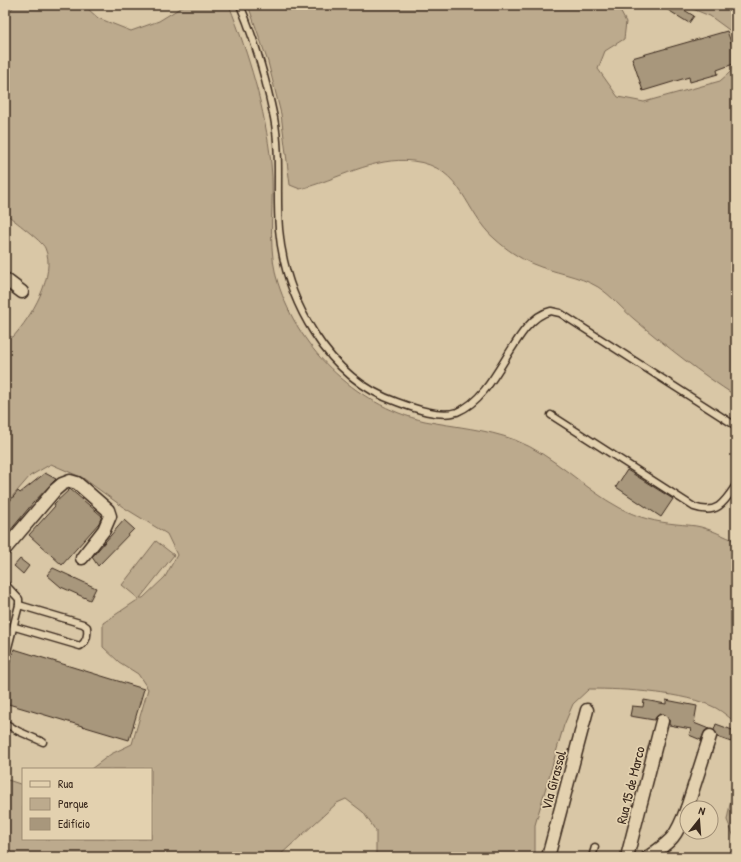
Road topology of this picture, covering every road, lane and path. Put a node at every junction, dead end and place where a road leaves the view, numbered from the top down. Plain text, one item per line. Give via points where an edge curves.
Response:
1 (240, 5) edge
2 (5, 278) edge
3 (22, 292) dead end
4 (551, 415) dead end
5 (736, 426) edge
6 (736, 484) edge
7 (5, 549) edge
8 (82, 558) dead end
9 (5, 584) edge
10 (20, 605) junction
11 (15, 627) junction
12 (5, 659) edge
13 (587, 710) dead end
14 (662, 721) dead end
15 (5, 723) edge
16 (710, 736) dead end
17 (43, 742) dead end
18 (690, 800) edge
19 (679, 829) edge
20 (595, 847) dead end
21 (650, 855) edge
22 (548, 857) edge
23 (592, 857) edge
24 (627, 857) edge
25 (668, 857) edge

1 - 5 lane via 274,118 278,160 279,230 286,267 296,298 312,328 334,360 360,383 388,399 426,412 456,412 474,402 490,384 534,318 550,310
2 - 3 street
4 - 6 lane via 704,511 724,503
7 - 8 street via 55,490 70,481 77,483 108,510 110,516 104,530
9 - 10 lane via 19,599
10 - 11 lane
10 - 11 lane via 84,624 87,627 87,638 85,644 80,646
11 - 12 lane
13 - 22 street, VIa Girassol
14 - 24 street, Rua 15 de Marco
15 - 17 lane
16 - 18 street
19 - 21 street via 673,838
20 - 23 lane
21 - 25 lane

